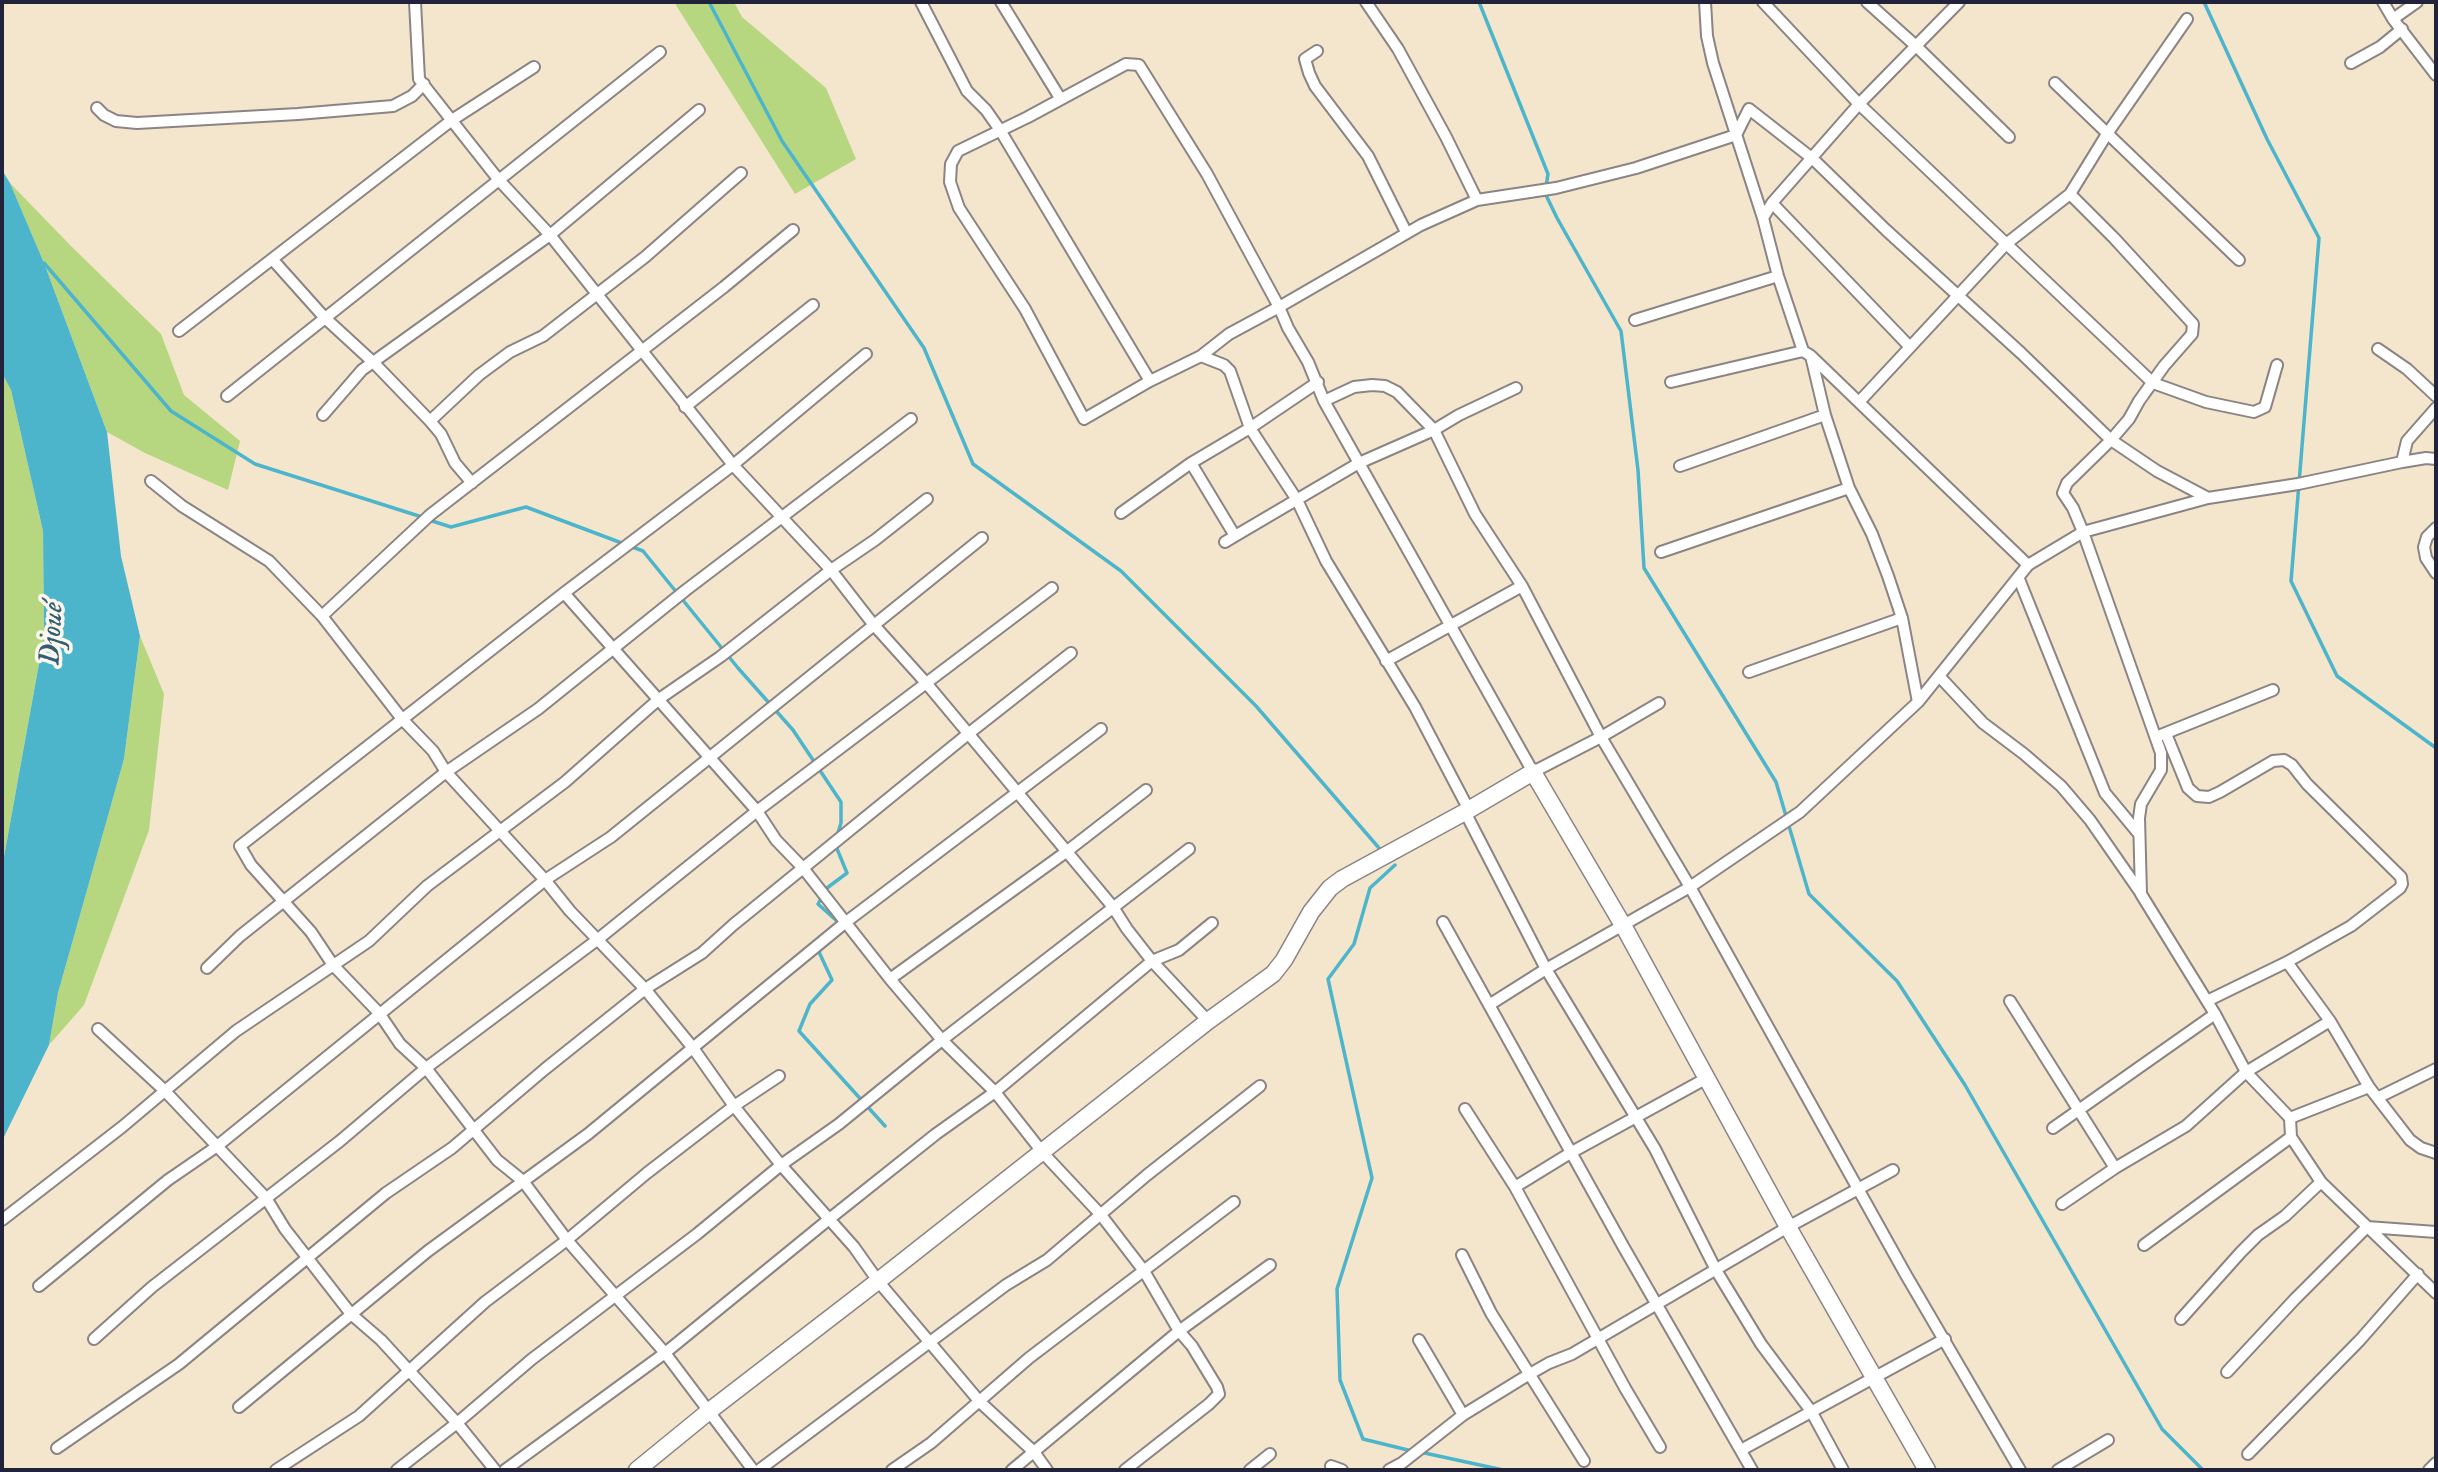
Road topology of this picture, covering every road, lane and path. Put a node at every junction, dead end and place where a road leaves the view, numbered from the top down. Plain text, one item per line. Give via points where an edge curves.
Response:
1 (415, 2) edge
2 (921, 2) edge
3 (1001, 2) edge
4 (1366, 2) edge
5 (1705, 2) edge
6 (1763, 2) edge
7 (1867, 2) edge
8 (1959, 2) edge
9 (2383, 2) edge
10 (2417, 2) edge
11 (2187, 19) dead end
12 (2393, 19) junction
13 (2402, 29) junction
14 (1916, 46) junction
15 (660, 51) dead end
16 (1317, 51) dead end
17 (2351, 64) dead end
18 (534, 67) dead end
19 (2436, 75) edge
20 (2055, 83) dead end
21 (424, 84) junction
22 (1060, 98) junction
23 (1859, 104) junction
24 (97, 108) dead end
25 (699, 110) dead end
26 (452, 120) junction
27 (1000, 130) junction
28 (2107, 134) junction
29 (1736, 135) junction
30 (2009, 137) dead end
31 (1813, 159) junction
32 (741, 173) dead end
33 (498, 179) junction
34 (2070, 194) junction
35 (1477, 200) junction
36 (1772, 203) junction
37 (1763, 218) junction
38 (793, 230) dead end
39 (1406, 232) junction
40 (550, 235) junction
41 (2006, 244) junction
42 (273, 260) junction
43 (2239, 260) dead end
44 (1778, 276) junction
45 (597, 294) junction
46 (1957, 295) junction
47 (813, 305) dead end
48 (1279, 307) junction
49 (324, 317) junction
50 (1635, 320) dead end
51 (179, 331) dead end
52 (1910, 347) junction
53 (642, 349) junction
54 (2378, 349) dead end
55 (866, 354) dead end
56 (1807, 354) junction
57 (1201, 356) junction
58 (374, 363) junction
59 (2277, 365) dead end
60 (1150, 381) junction
61 (1318, 382) junction
62 (1671, 383) dead end
63 (2153, 383) junction
64 (1516, 388) dead end
65 (227, 396) dead end
66 (2436, 396) edge
67 (1324, 401) junction
68 (1859, 402) junction
69 (685, 407) junction
70 (2436, 408) edge
71 (323, 415) dead end
72 (1825, 415) junction
73 (911, 419) dead end
74 (430, 421) junction
75 (1250, 428) junction
76 (1434, 430) junction
77 (2112, 440) junction
78 (2436, 459) edge
79 (2402, 462) junction
80 (1191, 463) junction
81 (1359, 463) junction
82 (733, 465) junction
83 (1680, 466) dead end
84 (151, 481) dead end
85 (472, 483) junction
86 (1849, 488) junction
87 (2208, 498) junction
88 (926, 499) dead end
89 (1297, 500) junction
90 (1121, 513) dead end
91 (784, 517) junction
92 (2436, 528) edge
93 (2083, 532) junction
94 (1235, 536) junction
95 (982, 538) dead end
96 (1225, 542) dead end
97 (1661, 552) dead end
98 (2028, 565) junction
99 (831, 570) junction
100 (2436, 573) edge
101 (2019, 579) junction
102 (1522, 586) junction
103 (1052, 588) dead end
104 (564, 593) junction
105 (322, 617) junction
106 (1902, 618) junction
107 (873, 624) junction
108 (1450, 624) junction
109 (615, 649) junction
110 (1071, 653) dead end
111 (1386, 662) junction
112 (1749, 672) dead end
113 (1939, 676) junction
114 (927, 684) junction
115 (2273, 690) dead end
116 (659, 699) junction
117 (1918, 702) junction
118 (1659, 703) dead end
119 (402, 719) junction
120 (1101, 729) dead end
121 (968, 734) junction
122 (2160, 735) junction
123 (1601, 737) junction
124 (709, 757) junction
125 (446, 772) junction
126 (1532, 772) junction
127 (1146, 790) dead end
128 (1017, 793) junction
129 (757, 811) junction
130 (1467, 811) junction
131 (501, 832) junction
132 (2139, 834) junction
133 (1189, 849) dead end
134 (1066, 852) junction
135 (803, 868) junction
136 (545, 880) junction
137 (1690, 887) junction
138 (2141, 894) junction
139 (285, 900) junction
140 (1113, 906) junction
141 (846, 922) junction
142 (1443, 922) dead end
143 (1212, 923) dead end
144 (1624, 927) junction
145 (597, 940) junction
146 (1152, 961) junction
147 (2287, 961) junction
148 (333, 965) junction
149 (207, 968) dead end
150 (1546, 969) junction
151 (890, 979) junction
152 (645, 989) junction
153 (2010, 1001) dead end
154 (2207, 1001) junction
155 (1489, 1005) junction
156 (379, 1013) junction
157 (2215, 1014) junction
158 (1208, 1021) junction
159 (2330, 1021) junction
160 (98, 1030) dead end
161 (942, 1040) junction
162 (693, 1048) junction
163 (426, 1068) junction
164 (2436, 1069) edge
165 (2246, 1072) junction
166 (779, 1076) dead end
167 (1707, 1078) junction
168 (1260, 1086) dead end
169 (2369, 1087) junction
170 (164, 1090) junction
171 (995, 1091) junction
172 (2379, 1097) junction
173 (734, 1106) junction
174 (1465, 1109) dead end
175 (2080, 1109) junction
176 (1638, 1118) junction
177 (2290, 1118) junction
178 (2053, 1128) dead end
179 (475, 1130) junction
180 (2291, 1137) junction
181 (216, 1147) junction
182 (1572, 1152) junction
183 (1043, 1153) junction
184 (2436, 1153) edge
185 (781, 1165) junction
186 (2116, 1168) junction
187 (1893, 1170) dead end
188 (523, 1181) junction
189 (2321, 1182) junction
190 (1515, 1187) junction
191 (1860, 1189) junction
192 (265, 1198) junction
193 (1234, 1202) dead end
194 (2063, 1204) dead end
195 (1101, 1215) junction
196 (2, 1220) edge
197 (828, 1220) junction
198 (1788, 1227) junction
199 (2367, 1227) junction
200 (2436, 1232) edge
201 (568, 1240) junction
202 (2144, 1245) dead end
203 (1462, 1255) dead end
204 (307, 1257) junction
205 (1270, 1265) dead end
206 (1716, 1270) junction
207 (1144, 1271) junction
208 (2418, 1274) junction
209 (878, 1282) junction
210 (39, 1286) dead end
211 (2436, 1293) edge
212 (615, 1294) junction
213 (1657, 1303) junction
214 (351, 1314) junction
215 (2181, 1319) dead end
216 (1179, 1331) junction
217 (1598, 1338) junction
218 (94, 1339) dead end
219 (1945, 1339) junction
220 (1419, 1340) dead end
221 (930, 1341) junction
222 (665, 1353) junction
223 (408, 1372) junction
224 (2227, 1372) dead end
225 (1528, 1375) junction
226 (1873, 1376) junction
227 (980, 1402) junction
228 (239, 1407) dead end
229 (1811, 1411) junction
230 (708, 1412) junction
231 (1463, 1415) junction
232 (457, 1423) junction
233 (2108, 1440) dead end
234 (1660, 1447) dead end
235 (57, 1448) dead end
236 (1741, 1450) junction
237 (1034, 1452) junction
238 (1270, 1454) dead end
239 (2248, 1454) dead end
240 (1584, 1461) dead end
241 (2436, 1463) edge
242 (1331, 1466) dead end
243 (276, 1470) edge
244 (397, 1470) edge
245 (495, 1470) edge
246 (505, 1470) edge
247 (637, 1470) edge
248 (753, 1470) edge
249 (759, 1470) edge
250 (892, 1470) edge
251 (1012, 1470) edge
252 (1047, 1470) edge
253 (1125, 1470) edge
254 (1250, 1470) edge
255 (1342, 1470) edge
256 (1389, 1470) edge
257 (1752, 1470) edge
258 (1843, 1470) edge
259 (1927, 1470) edge
260 (2020, 1470) edge
261 (2058, 1470) edge
262 (2429, 1470) edge

1 - 21 street via 419,79
2 - 27 street via 967,90
3 - 22 street
4 - 35 street via 1398,49
5 - 29 street via 1707,36
6 - 23 street
7 - 14 street
8 - 14 street
9 - 12 street
10 - 12 street
11 - 28 street
12 - 13 street
13 - 17 street
13 - 19 street
14 - 23 street
14 - 30 street
15 - 33 street
16 - 39 street via 1305,59 1312,79 1368,156
18 - 26 street
20 - 28 street
21 - 24 street via 393,106 285,115 137,123 116,121
21 - 26 street
22 - 27 street
22 - 48 street via 1126,64 1139,65 1207,174
23 - 31 street
23 - 41 street
25 - 40 street
26 - 33 street
26 - 42 street
27 - 60 street
27 - 60 street via 958,151 951,164 950,182 959,208 1025,309 1084,419
28 - 34 street
28 - 43 street
29 - 31 street via 1749,109
29 - 35 street via 1636,168 1556,188
29 - 37 street
31 - 36 street
31 - 46 street
32 - 45 street
33 - 40 street
33 - 49 street
34 - 41 street
34 - 63 street via 2193,324 2192,334
35 - 39 street
36 - 37 street
36 - 52 street
37 - 44 street
38 - 53 street
39 - 48 street
40 - 45 street
40 - 58 street
41 - 46 street
41 - 63 street
42 - 49 street
42 - 51 street
44 - 50 street
44 - 56 street
45 - 53 street
45 - 74 street via 543,336 510,352 479,375
46 - 52 street
46 - 77 street
47 - 69 street
48 - 57 street via 1229,334
48 - 61 street
49 - 58 street
49 - 65 street
52 - 68 street
53 - 69 street
53 - 85 street
54 - 66 street
55 - 82 street
56 - 62 street
56 - 68 street
56 - 72 street
57 - 60 street
57 - 75 street via 1230,370
58 - 71 street via 362,370
58 - 74 street
59 - 63 street via 2266,407 2254,412 2206,402
61 - 67 street
61 - 75 street
63 - 77 street
64 - 76 street
67 - 76 street via 1354,387 1385,386 1397,392
67 - 81 street
68 - 98 street
69 - 82 street
70 - 79 street via 2407,441
72 - 83 street
72 - 86 street
73 - 91 street
74 - 85 street
75 - 80 street
75 - 89 street
76 - 81 street
76 - 102 street via 1475,514
77 - 87 street
77 - 93 street via 2067,483 2063,493
78 - 79 street
79 - 87 street
80 - 90 street
80 - 94 street
81 - 89 street
81 - 108 street
82 - 91 street
82 - 104 street
84 - 105 street via 268,561
85 - 105 street via 430,515
86 - 97 street
86 - 106 street via 1872,534
87 - 93 street
88 - 99 street
89 - 94 street
89 - 111 street via 1326,561
91 - 99 street
91 - 109 street
92 - 100 street via 2424,547
93 - 98 street
93 - 122 street
94 - 96 street
95 - 107 street
98 - 101 street
99 - 107 street
99 - 116 street
101 - 113 street
101 - 132 street via 2105,793
102 - 108 street
102 - 123 street
103 - 114 street
104 - 109 street
104 - 119 street
105 - 119 street
106 - 112 street
106 - 117 street
107 - 114 street
107 - 124 street
108 - 111 street
108 - 126 street
109 - 116 street
109 - 125 street
110 - 121 street
111 - 130 street via 1415,707
113 - 117 street
113 - 138 street via 1983,723 2061,786
114 - 121 street
114 - 129 street
115 - 122 street
116 - 124 street
116 - 131 street
117 - 137 street via 1800,813
118 - 123 street
119 - 125 street
119 - 139 street via 240,846 251,865
120 - 128 street
121 - 128 street
121 - 135 street
122 - 132 street via 2161,770 2141,804
122 - 147 street via 2188,788 2197,796 2209,797 2273,761 2284,760 2400,877 2400,888 2351,926
123 - 126 street
123 - 137 street
124 - 129 street
124 - 136 street via 611,837
125 - 131 street
125 - 139 street
126 - 130 street
126 - 144 street
127 - 134 street
128 - 134 street
128 - 141 street
129 - 135 street
129 - 145 street
130 - 150 street
130 - 158 street via 1330,888 1273,974
131 - 136 street
131 - 148 street via 427,886 369,941
132 - 138 street
133 - 140 street
134 - 140 street
134 - 151 street
135 - 141 street
135 - 152 street via 702,953
136 - 145 street
136 - 156 street
137 - 144 street
137 - 191 street
138 - 154 street
139 - 148 street
139 - 149 street
140 - 146 street
140 - 161 street
141 - 151 street
141 - 162 street
142 - 155 street
143 - 146 street via 1179,950
144 - 150 street
144 - 167 street
145 - 152 street
145 - 163 street
146 - 158 street
146 - 171 street
147 - 154 street
147 - 159 street
148 - 156 street
148 - 170 street via 236,1031
150 - 155 street
150 - 176 street
151 - 161 street
152 - 162 street
152 - 179 street
153 - 175 street
154 - 157 street
155 - 182 street
156 - 163 street via 400,1044
156 - 181 street
157 - 165 street
157 - 175 street
158 - 183 street
159 - 165 street
159 - 169 street
160 - 170 street
161 - 171 street
161 - 185 street
162 - 173 street
162 - 188 street
163 - 179 street
163 - 192 street
164 - 172 street
165 - 177 street
165 - 186 street via 2186,1126
166 - 173 street
167 - 176 street
167 - 198 street
168 - 195 street
169 - 172 street
169 - 177 street
170 - 181 street
170 - 196 street
171 - 183 street
171 - 197 street
172 - 184 street via 2410,1140
173 - 185 street
173 - 201 street
174 - 190 street
175 - 178 street
175 - 186 street
176 - 182 street
176 - 206 street
177 - 180 street
179 - 188 street via 497,1160
179 - 204 street
180 - 189 street
180 - 202 street
181 - 192 street
181 - 210 street via 168,1180
182 - 190 street
182 - 213 street
183 - 195 street
183 - 209 street
185 - 197 street
185 - 212 street
186 - 194 street
187 - 191 street
188 - 201 street
188 - 214 street
189 - 199 street
189 - 215 street via 2258,1235
190 - 217 street
191 - 198 street
191 - 219 street
192 - 204 street
192 - 218 street
193 - 207 street
195 - 207 street
195 - 221 street via 1047,1260
197 - 209 street
197 - 222 street
198 - 206 street
198 - 226 street
199 - 200 street
199 - 208 street
199 - 224 street
201 - 212 street
201 - 223 street via 485,1302
203 - 225 street
204 - 214 street
204 - 235 street via 179,1364
205 - 216 street
206 - 213 street
206 - 229 street via 1761,1344
207 - 216 street
207 - 227 street via 1029,1358
208 - 211 street
208 - 239 street
209 - 221 street
209 - 230 street
212 - 222 street
212 - 232 street
213 - 217 street
213 - 236 street
214 - 223 street
214 - 228 street
216 - 237 street
216 - 253 street via 1219,1394
217 - 225 street
217 - 234 street
219 - 226 street
219 - 260 street
220 - 231 street
221 - 227 street
221 - 249 street
222 - 230 street
222 - 246 street
223 - 232 street
223 - 243 street via 359,1416
225 - 231 street
225 - 240 street
226 - 229 street
226 - 259 street
227 - 237 street
227 - 250 street
229 - 236 street
229 - 258 street
230 - 247 street
230 - 248 street
231 - 256 street
232 - 244 street
232 - 245 street
233 - 261 street
236 - 257 street
237 - 251 street
237 - 252 street
238 - 254 street
241 - 262 street
242 - 255 street

